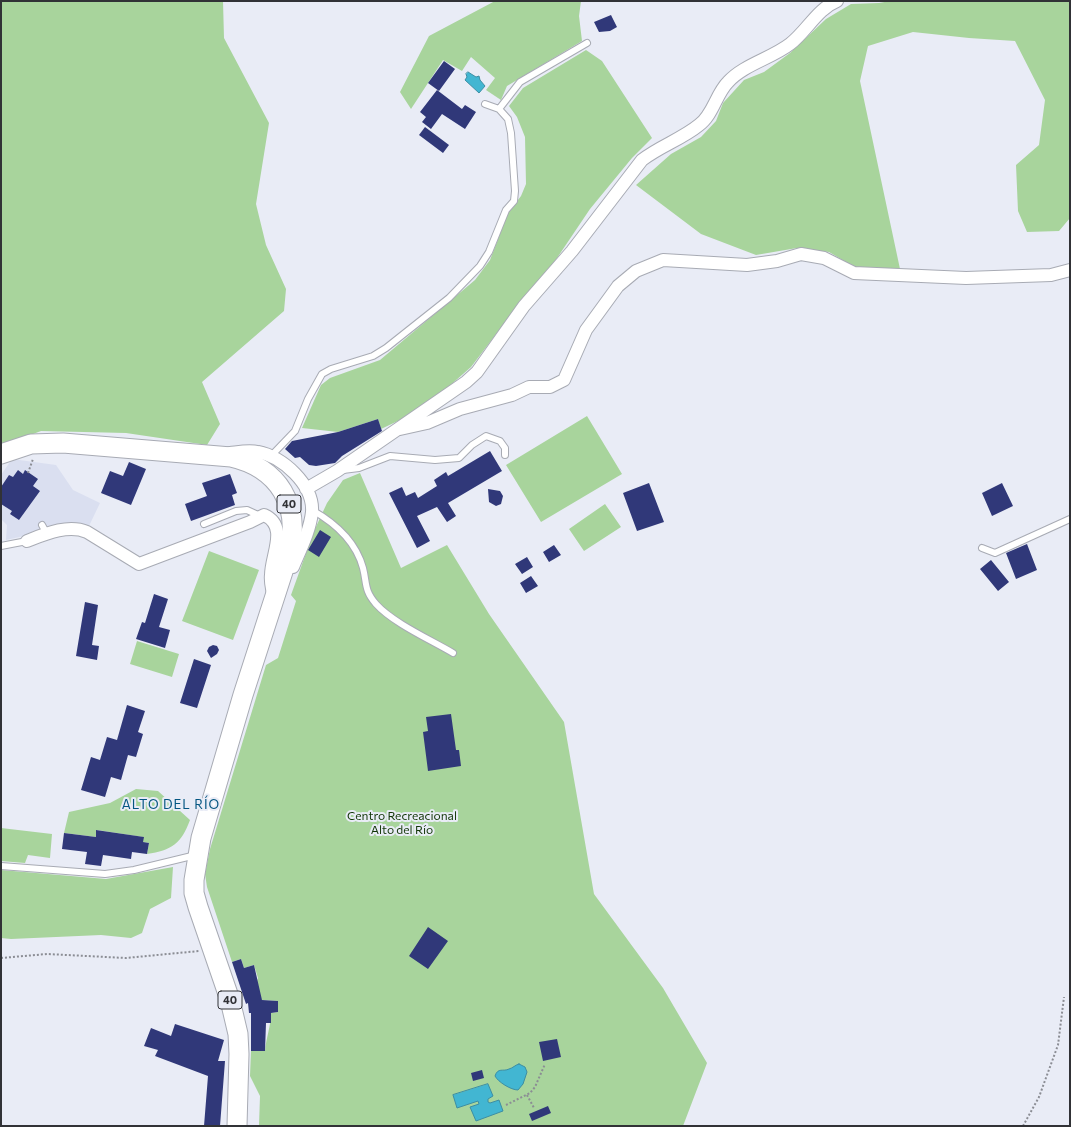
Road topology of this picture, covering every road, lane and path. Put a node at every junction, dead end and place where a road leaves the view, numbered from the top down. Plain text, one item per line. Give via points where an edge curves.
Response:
1 (837, 1) edge
2 (587, 43) dead end
3 (485, 104) dead end
4 (499, 109) junction
5 (1070, 270) edge
6 (400, 428) junction
7 (1, 454) edge
8 (210, 455) junction
9 (505, 455) dead end
10 (270, 456) junction
11 (337, 471) junction
12 (306, 489) junction
13 (312, 510) junction
14 (260, 516) junction
15 (1070, 518) edge
16 (204, 524) dead end
17 (27, 541) joint
18 (1, 546) edge
19 (982, 548) dead end
20 (274, 600) junction
21 (453, 653) dead end
22 (248, 680) junction
23 (197, 855) junction
24 (1, 866) edge
25 (212, 950) junction
26 (1, 958) edge
27 (1064, 997) dead end
28 (545, 1064) dead end
29 (528, 1094) junction
30 (506, 1104) dead end
31 (534, 1108) dead end
32 (237, 1126) edge
33 (1023, 1126) edge

1 - 6 street via 823,10 779,53 734,75 700,125 642,160 572,252 524,306 477,372 457,390
2 - 4 lane via 520,82
3 - 4 lane
4 - 10 lane via 508,119 511,133 514,201 506,210 489,252 480,266 449,298 386,348 373,356 322,374 295,431
5 - 6 street via 1051,275 966,278 854,273 824,258 801,254 778,261 747,264 663,260 636,272 618,286 586,330 564,380 550,387 529,387 512,395 460,409 427,423
6 - 11 street
7 - 8 main road, 40 via 31,444 63,442
8 - 10 street via 257,452
8 - 20 main road, 40 via 246,460 257,466 278,484 290,505 292,539
9 - 11 lane via 505,448 500,441 486,436 459,458 435,460 390,456 359,468
10 - 12 street via 291,469
11 - 12 street
12 - 13 street
13 - 21 lane via 349,539 363,568 364,583 376,604 396,620
13 - 22 street via 306,534
14 - 16 lane via 247,510 236,511
14 - 17 street via 139,564 78,528 45,529
14 - 20 street via 270,517 276,527 277,544 270,575
15 - 19 lane via 995,553
17 - 18 lane
20 - 22 main road, 40
22 - 23 main road, 40
23 - 24 lane via 105,874
23 - 25 main road, 40 via 194,893
25 - 26 path via 126,958 47,954
25 - 32 main road, 40 via 230,1000 238,1034 240,1054
27 - 33 path via 1058,1045 1039,1097
28 - 29 path
29 - 30 path
29 - 31 path

